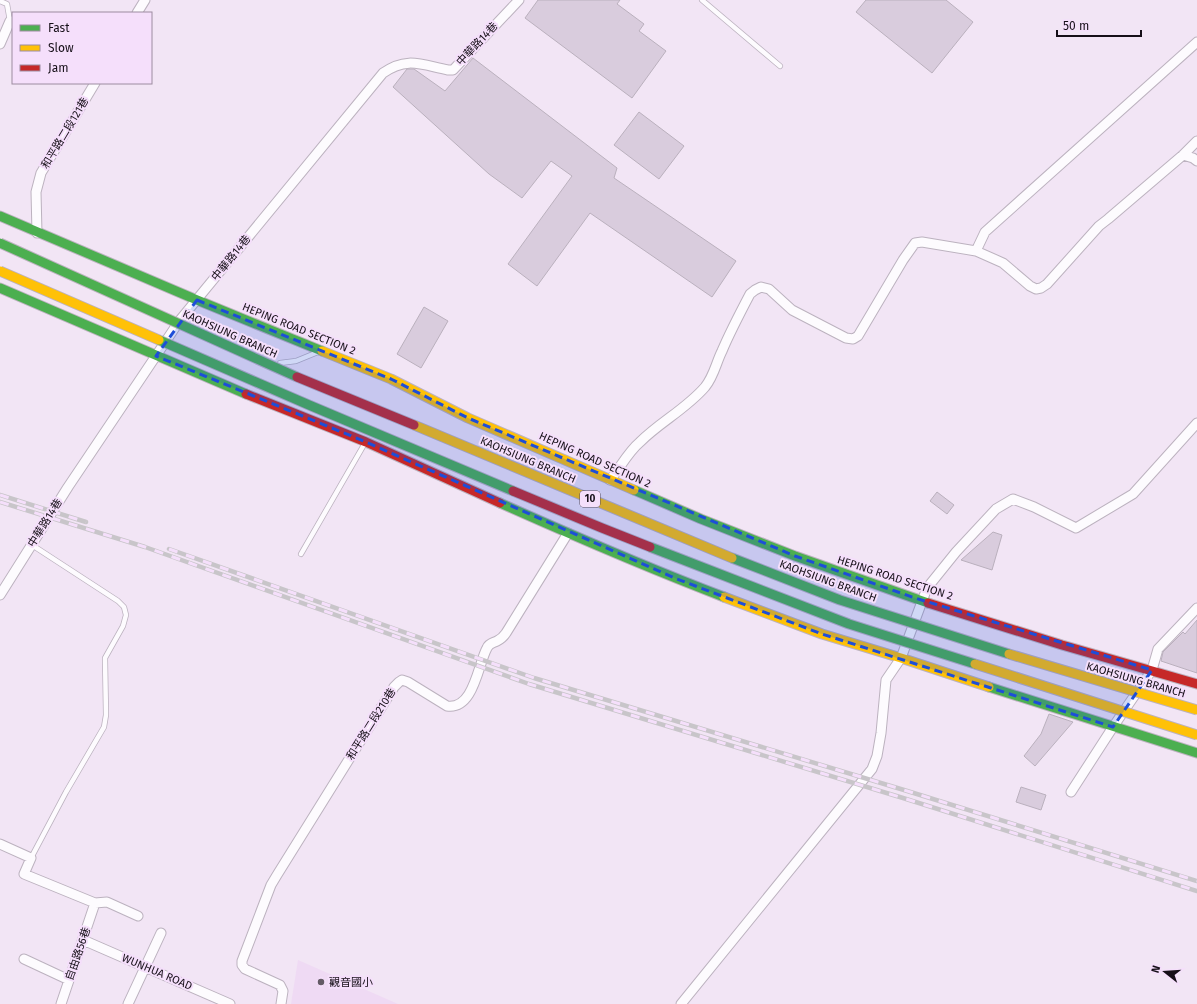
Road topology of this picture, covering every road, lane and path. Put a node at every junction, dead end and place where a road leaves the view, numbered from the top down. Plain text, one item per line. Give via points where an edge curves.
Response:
1 (144, 0) edge
2 (519, 0) edge
3 (702, 0) edge
4 (0, 1) edge
5 (138, 12) edge
6 (10, 21) joint
7 (1197, 42) edge
8 (0, 44) edge
9 (780, 66) dead end
10 (94, 84) edge
11 (1197, 141) edge
12 (1183, 155) junction
13 (1197, 161) edge
14 (0, 216) edge
15 (37, 232) junction
16 (0, 243) edge
17 (976, 251) junction
18 (0, 271) edge
19 (0, 288) edge
20 (197, 300) junction
21 (180, 320) junction
22 (320, 351) junction
23 (156, 356) junction
24 (1197, 423) edge
25 (366, 442) junction
26 (610, 480) junction
27 (568, 533) junction
28 (32, 545) junction
29 (300, 554) dead end
30 (0, 595) edge
31 (922, 601) junction
32 (1197, 608) edge
33 (901, 658) junction
34 (1152, 670) junction
35 (1197, 684) edge
36 (1197, 710) edge
37 (1113, 728) junction
38 (1197, 735) edge
39 (1197, 753) edge
40 (1071, 792) dead end
41 (0, 844) edge
42 (31, 858) junction
43 (95, 904) junction
44 (138, 916) dead end
45 (161, 933) dead end
46 (83, 940) junction
47 (24, 959) dead end
48 (145, 967) junction
49 (69, 980) junction
50 (61, 1004) edge
51 (128, 1004) edge
52 (230, 1004) edge
53 (281, 1004) edge
54 (681, 1004) edge

1 - 5 street
2 - 20 street, 中華路14巷 via 453,70 409,62 396,65 383,73
3 - 9 lane
4 - 6 lane via 7,4
6 - 8 street
7 - 17 street via 986,232
10 - 15 street, 和平路二段121巷 via 41,173 36,192
11 - 12 street
12 - 13 street
12 - 17 street via 1099,226 1041,288 1030,286 1003,263
14 - 15 main road, HEPING ROAD SECTION 2
15 - 20 main road, HEPING ROAD SECTION 2
16 - 36 main road, KAOHSIUNG BRANCH / 10, bridge via 272,366 783,578 840,600 1043,666
17 - 26 street via 915,243 858,336 853,339 846,338 792,310 769,289 760,287 755,290 750,294 731,330 706,386 640,441
18 - 38 main road, 10, bridge via 602,528 849,624
19 - 23 main road
20 - 21 street, 中華路14巷
20 - 22 main road, HEPING ROAD SECTION 2
21 - 22 lane via 236,350 280,363 296,362
21 - 23 street, 中華路14巷
22 - 26 main road, HEPING ROAD SECTION 2 via 391,379 468,418
23 - 25 main road
23 - 28 street, 中華路14巷
24 - 31 street via 1133,494 1076,528 1014,499 996,509 927,588
25 - 27 main road
25 - 29 lane
26 - 31 main road, HEPING ROAD SECTION 2 via 795,556
27 - 33 main road via 677,579 815,632
27 - 53 street, 和平路二段210巷 via 503,638 487,648 478,677 466,699 456,705 447,706 408,682 399,682 281,868 242,961 245,969 280,985 283,991
28 - 30 street, 中華路14巷
28 - 42 lane via 118,601 124,607 126,615 123,626 105,658 104,727
31 - 33 street
31 - 34 main road, HEPING ROAD SECTION 2
32 - 34 street via 1158,649
33 - 37 main road
33 - 54 street via 886,680 881,733 872,769
34 - 35 main road, HEPING ROAD SECTION 2
34 - 37 street
37 - 39 main road
37 - 40 street
41 - 42 street
42 - 43 street via 24,874
43 - 44 street via 106,902
43 - 46 street, 自由路56巷
45 - 48 street
46 - 48 street, WUNHUA ROAD
46 - 49 street, 自由路56巷
47 - 49 street
48 - 51 street
48 - 52 street, WUNHUA ROAD
49 - 50 street, 自由路56巷

